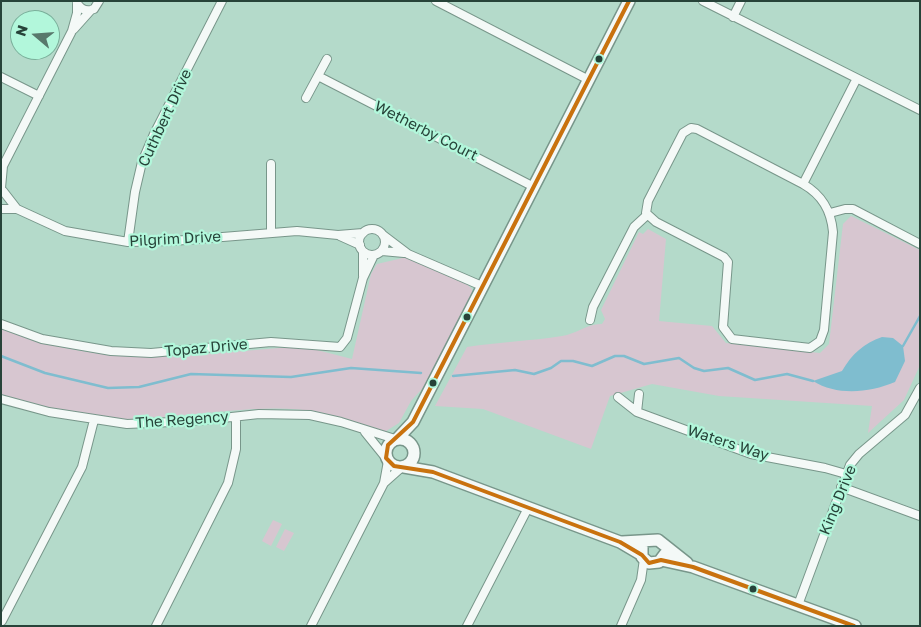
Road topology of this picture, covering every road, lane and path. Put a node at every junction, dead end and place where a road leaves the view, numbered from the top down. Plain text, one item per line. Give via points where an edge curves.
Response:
1 (99, 1) edge
2 (222, 1) edge
3 (436, 1) edge
4 (703, 1) edge
5 (741, 1) edge
6 (77, 2) edge
7 (627, 3) edge
8 (91, 10) junction
9 (733, 17) junction
10 (72, 31) junction
11 (327, 59) dead end
12 (318, 76) junction
13 (1, 77) edge
14 (589, 80) junction
15 (856, 80) junction
16 (39, 96) junction
17 (306, 98) dead end
18 (920, 110) edge
19 (271, 164) dead end
20 (2, 167) edge
21 (803, 184) junction
22 (534, 187) junction
23 (2, 189) edge
24 (1, 201) edge
25 (1, 209) edge
26 (17, 209) junction
27 (830, 214) junction
28 (647, 215) junction
29 (271, 232) junction
30 (363, 233) junction
31 (338, 235) junction
32 (383, 236) junction
33 (128, 242) junction
34 (920, 244) edge
35 (362, 248) junction
36 (378, 253) junction
37 (408, 254) junction
38 (363, 278) junction
39 (482, 286) junction
40 (590, 320) dead end
41 (1, 324) edge
42 (920, 388) edge
43 (639, 394) dead end
44 (618, 396) dead end
45 (918, 396) edge
46 (1, 399) edge
47 (916, 405) edge
48 (637, 412) junction
49 (236, 417) junction
50 (94, 420) junction
51 (413, 422) junction
52 (364, 431) junction
53 (396, 439) junction
54 (413, 448) junction
55 (387, 460) junction
56 (403, 467) junction
57 (433, 472) junction
58 (846, 474) junction
59 (384, 483) junction
60 (841, 487) junction
61 (528, 508) junction
62 (920, 516) edge
63 (648, 541) junction
64 (620, 542) junction
65 (663, 545) junction
66 (643, 557) junction
67 (658, 562) junction
68 (693, 567) junction
69 (641, 580) junction
70 (798, 605) junction
71 (4, 623) edge
72 (156, 626) edge
73 (311, 626) edge
74 (467, 626) edge
75 (622, 626) edge
76 (855, 626) edge

1 - 8 street
2 - 33 street, Cuthbert Drive via 142,162
3 - 14 street
4 - 9 street
5 - 9 street
6 - 8 street via 84,10
6 - 10 street
7 - 14 street
8 - 10 street
9 - 15 street
10 - 16 street
11 - 12 street
12 - 17 street
12 - 22 street, Wetherby Court
13 - 16 street
14 - 22 street
15 - 18 street
15 - 21 street
16 - 20 street
19 - 29 street
20 - 23 street
21 - 27 street via 821,198
21 - 28 street via 691,128 683,133 648,201
22 - 39 street
23 - 24 street
23 - 26 street, Pilgrim Drive
25 - 26 street, Pilgrim Drive
26 - 33 street, Pilgrim Drive via 65,231
27 - 28 street via 833,232 824,330 820,341 810,348 738,340 728,336 723,327 728,262
27 - 34 street via 853,209
28 - 40 street via 634,227
29 - 31 street, Pilgrim Drive
29 - 33 street, Pilgrim Drive via 173,242
30 - 31 street, Pilgrim Drive
30 - 32 street via 374,230
30 - 35 street
31 - 35 street, Pilgrim Drive
32 - 36 street via 385,244
32 - 37 street
35 - 36 street
35 - 38 street, Topaz Drive
36 - 37 street
36 - 38 street, Topaz Drive
37 - 39 street
38 - 41 street, Topaz Drive via 347,338 343,346 336,348 271,342 151,353 110,351 42,339
39 - 51 street
42 - 45 street, King Drive
43 - 48 street
44 - 48 street, Waters Way
45 - 47 street, King Drive
46 - 50 street, The Regency
47 - 58 street, King Drive via 854,460
48 - 58 street, Waters Way via 751,454
49 - 50 street, The Regency via 127,424
49 - 52 street, The Regency via 310,415
49 - 72 street via 236,449 228,483
50 - 71 street via 82,468
51 - 53 street
51 - 54 street
52 - 53 street, The Regency
52 - 55 street, The Regency
53 - 54 street via 406,440
53 - 55 street via 386,449
54 - 56 street via 413,458
54 - 57 street
55 - 56 street via 394,466
55 - 59 street
56 - 57 street
56 - 59 street
57 - 61 street
58 - 60 street, King Drive
59 - 73 street
60 - 62 street
60 - 70 street, King Drive
61 - 64 street
61 - 74 street
63 - 64 street
63 - 65 street via 658,540
63 - 66 street via 642,546
64 - 66 street
65 - 67 street via 665,553
65 - 68 street
66 - 67 street via 649,563
66 - 69 street
67 - 68 street
67 - 69 street
68 - 70 street
69 - 75 street
70 - 76 street

